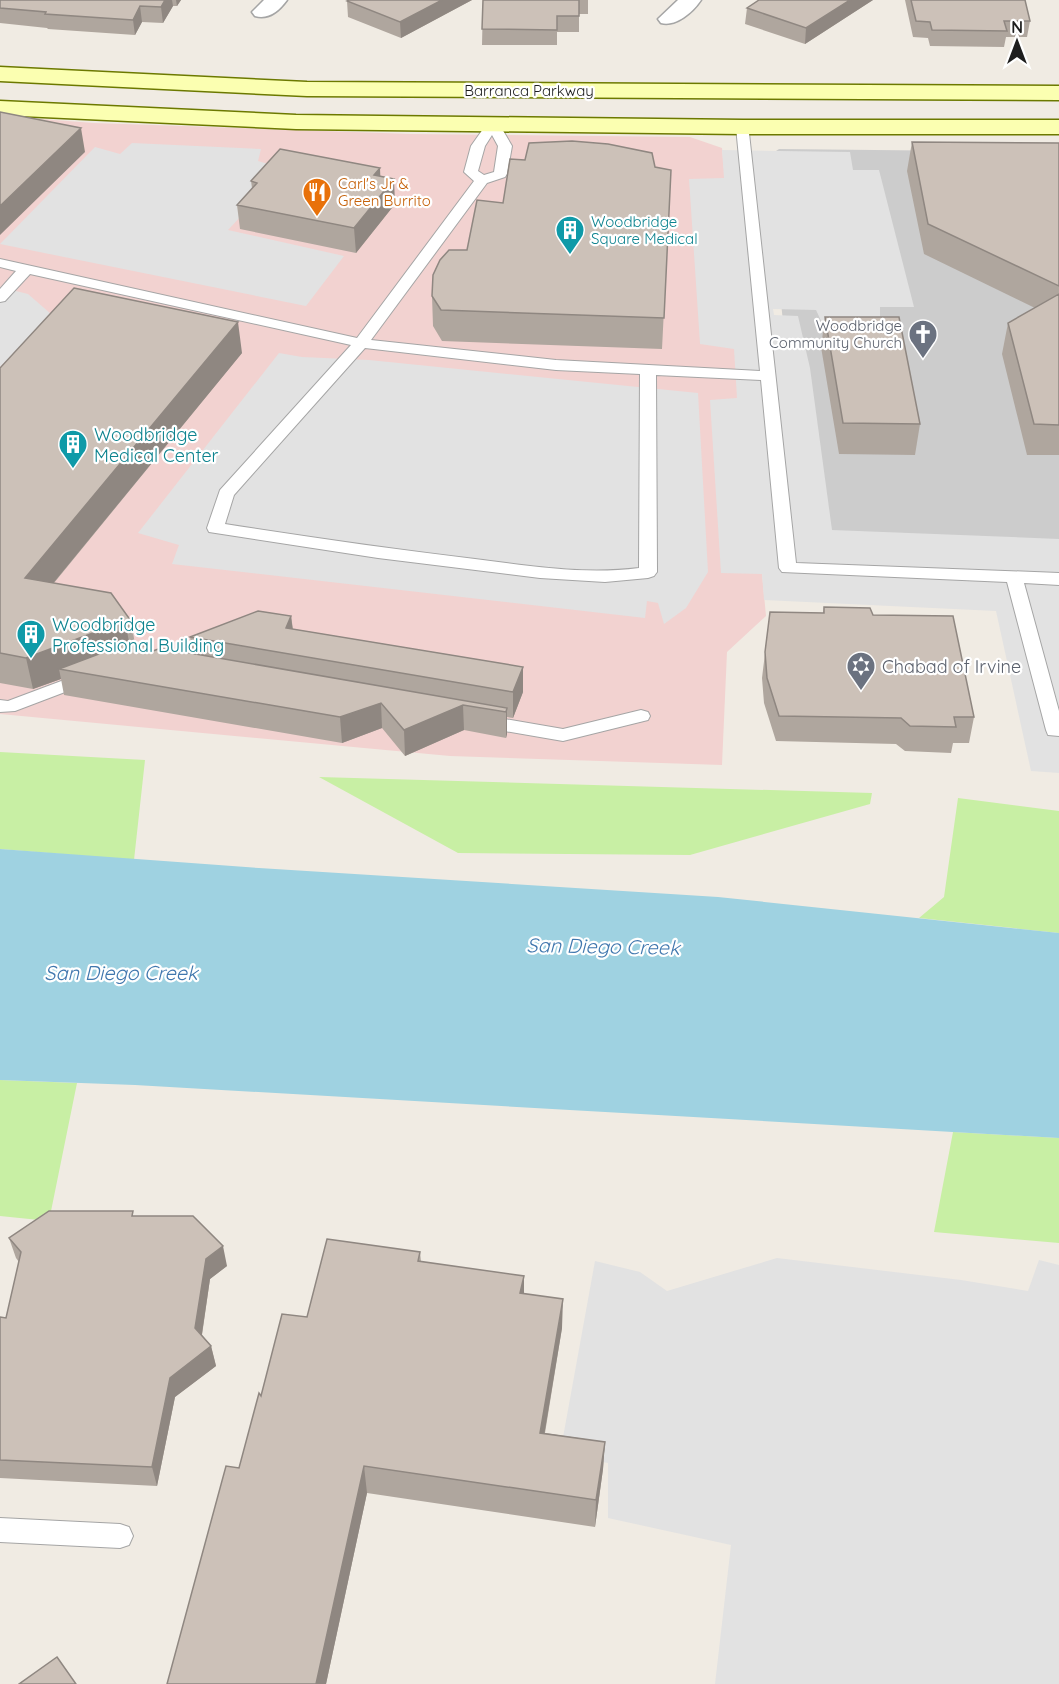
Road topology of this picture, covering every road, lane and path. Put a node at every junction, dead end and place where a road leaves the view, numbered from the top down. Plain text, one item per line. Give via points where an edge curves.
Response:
1 (691, 0) edge
2 (668, 19) dead end
3 (0, 74) edge
4 (497, 90) junction
5 (1059, 93) edge
6 (0, 108) edge
7 (493, 125) junction
8 (743, 127) junction
9 (1059, 128) edge
10 (482, 180) junction
11 (0, 263) edge
12 (26, 269) junction
13 (0, 298) edge
14 (361, 343) junction
15 (648, 370) junction
16 (768, 376) junction
17 (1014, 577) junction
18 (1059, 579) edge
19 (110, 669) edge
20 (0, 706) edge
21 (641, 716) dead end
22 (458, 717) edge
23 (1059, 730) edge
24 (0, 1530) edge
25 (120, 1536) dead end

1 - 2 street
3 - 4 main road, Barranca Parkway via 307,89
4 - 5 main road, Barranca Parkway
4 - 7 main road
6 - 7 main road, Barranca Parkway via 297,122
7 - 8 main road, Barranca Parkway
7 - 10 lane via 478,146 471,172
7 - 10 lane via 505,146 504,162 500,174
8 - 9 main road, Barranca Parkway
8 - 16 lane
10 - 14 lane
11 - 12 lane
12 - 13 lane
12 - 14 lane
14 - 15 lane via 556,365
14 - 15 lane via 225,494 215,528 354,551 526,571 620,577 648,572
15 - 16 lane
16 - 17 lane via 788,568
17 - 18 lane
17 - 23 lane via 1054,730
19 - 20 lane via 9,707
21 - 22 lane via 563,735
24 - 25 lane

